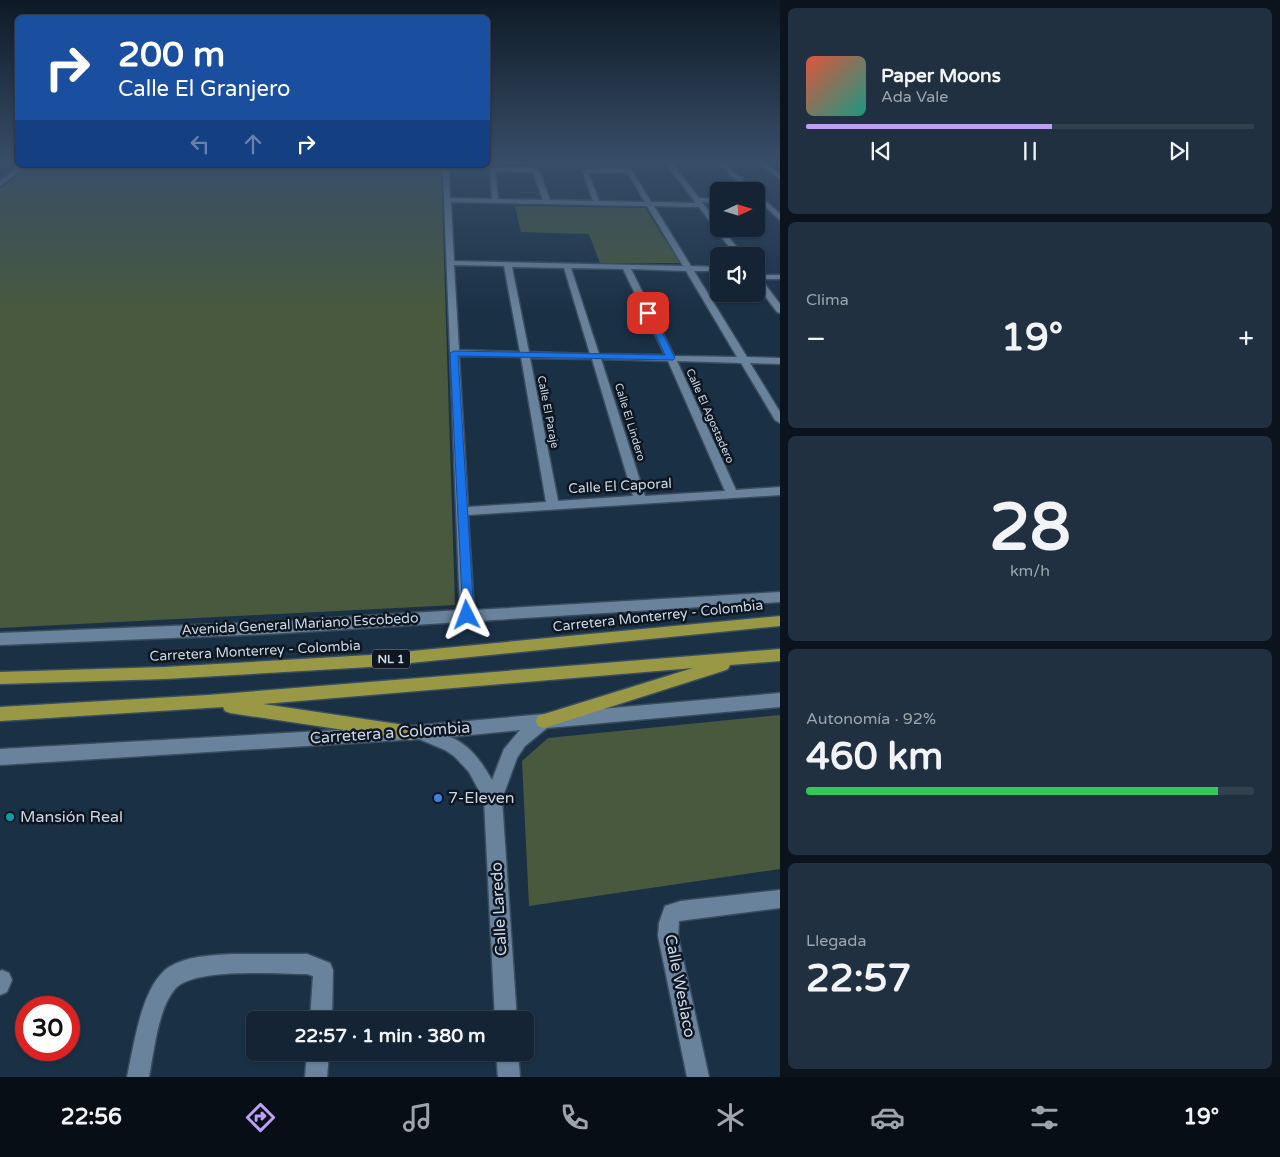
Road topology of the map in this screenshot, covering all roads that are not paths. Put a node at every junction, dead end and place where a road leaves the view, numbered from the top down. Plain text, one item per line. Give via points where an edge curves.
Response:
1 (448, 212) edge
2 (655, 212) edge
3 (450, 263) junction
4 (508, 265) junction
5 (567, 266) junction
6 (626, 267) junction
7 (688, 268) junction
8 (710, 269) edge
9 (780, 277) edge
10 (765, 278) edge
11 (765, 290) edge
12 (780, 310) edge
13 (454, 353) junction
14 (524, 355) junction
15 (597, 357) junction
16 (670, 358) junction
17 (744, 360) junction
18 (780, 361) edge
19 (780, 420) edge
20 (780, 491) edge
21 (732, 494) junction
22 (640, 499) junction
23 (553, 505) junction
24 (462, 511) junction
25 (780, 597) edge
26 (467, 615) junction
27 (780, 621) edge
28 (0, 639) edge
29 (780, 655) edge
30 (744, 658) junction
31 (0, 678) edge
32 (780, 700) edge
33 (208, 702) junction
34 (0, 714) edge
35 (544, 721) junction
36 (411, 733) junction
37 (0, 757) edge
38 (493, 798) junction
39 (780, 899) edge
40 (321, 1011) edge
41 (505, 1011) edge
42 (317, 1061) edge
43 (508, 1061) edge
44 (138, 1077) edge
45 (316, 1077) edge
46 (509, 1077) edge
47 (698, 1077) edge

1 - 3 street
2 - 7 street
3 - 4 street
3 - 13 street
4 - 5 street
4 - 14 street, Calle El Paraje
5 - 6 street
5 - 15 street, Calle El Lindero
6 - 7 street
6 - 16 street, Calle El Agostadero
7 - 8 street
7 - 17 street
9 - 10 street
11 - 12 street
13 - 14 street
13 - 24 street
14 - 15 street
14 - 23 street, Calle El Paraje
15 - 16 street
15 - 22 street, Calle El Lindero
16 - 17 street
16 - 21 street, Calle El Agostadero
17 - 18 street
17 - 19 street
20 - 21 street, Calle El Caporal
21 - 22 street, Calle El Caporal
22 - 23 street, Calle El Caporal
23 - 24 street, Calle El Caporal
24 - 26 street
25 - 26 street, Avenida General Mariano Escobedo
26 - 28 street, Avenida General Mariano Escobedo via 268,628
27 - 31 main road, Carretera Monterrey - Colombia / NL 1 via 370,661 165,673
29 - 30 main road, NL 1
30 - 33 main road, NL 1
30 - 35 main road
32 - 35 street, Carretera a Colombia
33 - 34 main road, NL 1
33 - 36 main road
35 - 36 street, Carretera a Colombia
35 - 38 street, Calle Laredo via 518,741 502,771
36 - 37 street, Carretera a Colombia
36 - 38 street, Calle Laredo via 438,738 462,750
38 - 41 street, Calle Laredo
39 - 47 street, Calle Weslaco via 672,913 670,916 668,936
40 - 44 street via 323,970 307,964 212,965 174,974 153,1014
42 - 45 street
43 - 46 street

